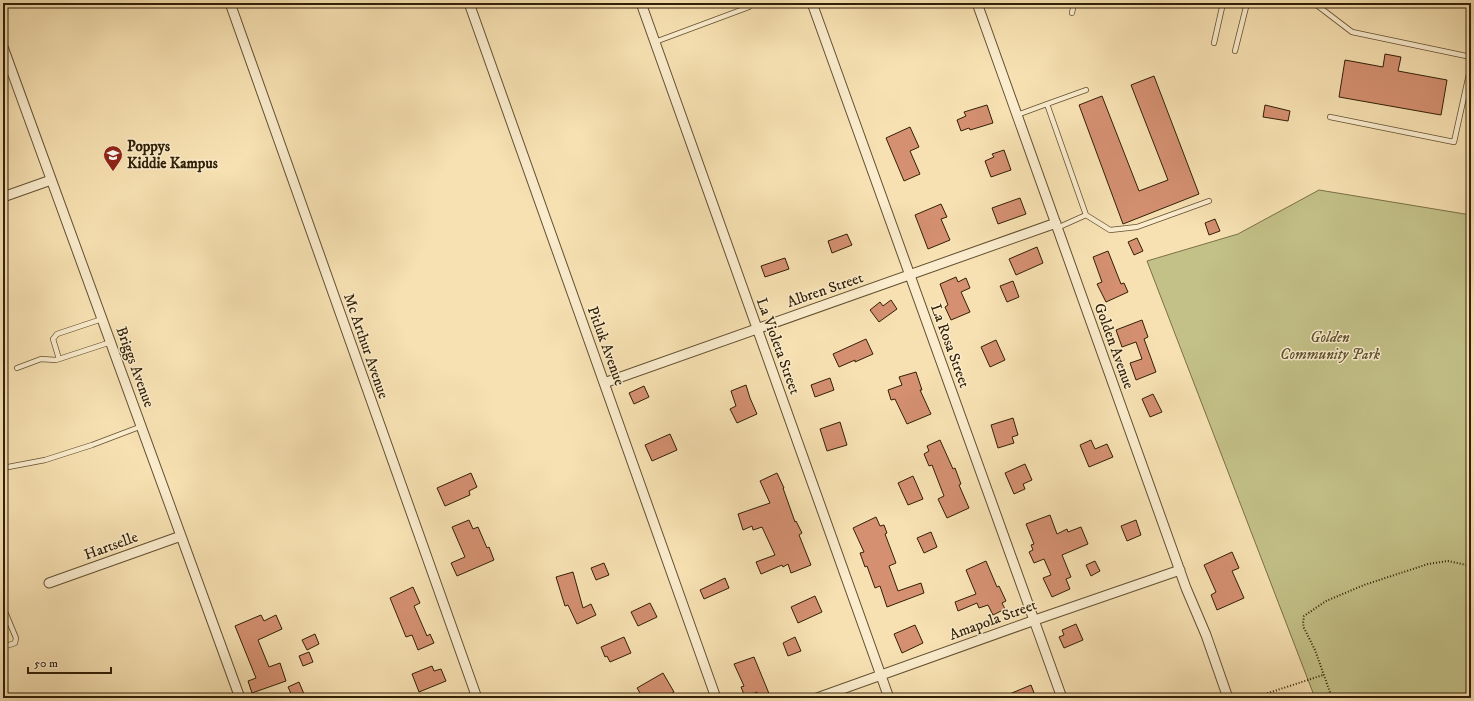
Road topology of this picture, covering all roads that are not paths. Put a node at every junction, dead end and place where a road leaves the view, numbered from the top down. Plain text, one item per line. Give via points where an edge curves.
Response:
1 (230, 3) edge
2 (469, 3) edge
3 (641, 3) edge
4 (751, 3) edge
5 (812, 3) edge
6 (977, 3) edge
7 (1074, 3) edge
8 (1223, 3) edge
9 (1247, 3) edge
10 (1314, 3) edge
11 (1072, 13) dead end
12 (655, 42) junction
13 (1214, 43) dead end
14 (3, 47) edge
15 (1235, 51) dead end
16 (1471, 57) edge
17 (1471, 65) edge
18 (1086, 90) dead end
19 (1046, 104) junction
20 (1017, 115) junction
21 (1330, 117) dead end
22 (51, 180) junction
23 (3, 197) edge
24 (1210, 201) dead end
25 (1086, 215) junction
26 (1056, 226) junction
27 (910, 275) junction
28 (102, 319) junction
29 (757, 329) junction
30 (111, 342) junction
31 (59, 359) junction
32 (17, 368) dead end
33 (604, 383) junction
34 (142, 426) junction
35 (3, 468) edge
36 (181, 536) junction
37 (1180, 570) junction
38 (49, 583) dead end
39 (3, 606) edge
40 (1035, 620) junction
41 (3, 647) edge
42 (881, 675) junction
43 (240, 698) edge
44 (477, 698) edge
45 (716, 698) edge
46 (817, 698) edge
47 (889, 698) edge
48 (1062, 698) edge
49 (1228, 698) edge

1 - 44 street, Mc Arthur Avenue
2 - 33 street, Pitluk Avenue
3 - 12 street, La Violeta Street
4 - 12 lane via 749,8
5 - 27 street, La Rosa Street
6 - 20 street, Golden Avenue
7 - 11 lane
8 - 13 lane
9 - 15 lane
10 - 16 lane via 1352,32
12 - 29 street, La Violeta Street
14 - 22 street, Briggs Avenue
17 - 21 lane via 1454,142
18 - 19 lane
19 - 20 lane
19 - 25 lane
20 - 26 street, Golden Avenue
22 - 23 street
22 - 28 street, Briggs Avenue
24 - 25 lane via 1137,228 1110,230
25 - 26 lane
26 - 27 street, Albren Street
26 - 37 street, Golden Avenue
27 - 29 street, Albren Street
27 - 40 street, La Rosa Street
28 - 30 street, Briggs Avenue
28 - 31 lane via 57,334 53,339
29 - 33 street, Albren Street
29 - 42 street, La Violeta Street
30 - 31 lane
30 - 34 street, Briggs Avenue
31 - 32 lane via 41,358
33 - 45 street, Pitluk Avenue
34 - 35 lane via 45,460
34 - 36 street, Briggs Avenue
36 - 38 street, Hartselle
36 - 43 street, Briggs Avenue
37 - 40 street, Amapola Street
37 - 49 street, Golden Avenue
39 - 41 lane via 16,638 15,642
40 - 42 street, Amapola Street
40 - 48 street, La Rosa Street
42 - 46 street, Amapola Street
42 - 47 street, La Violeta Street

